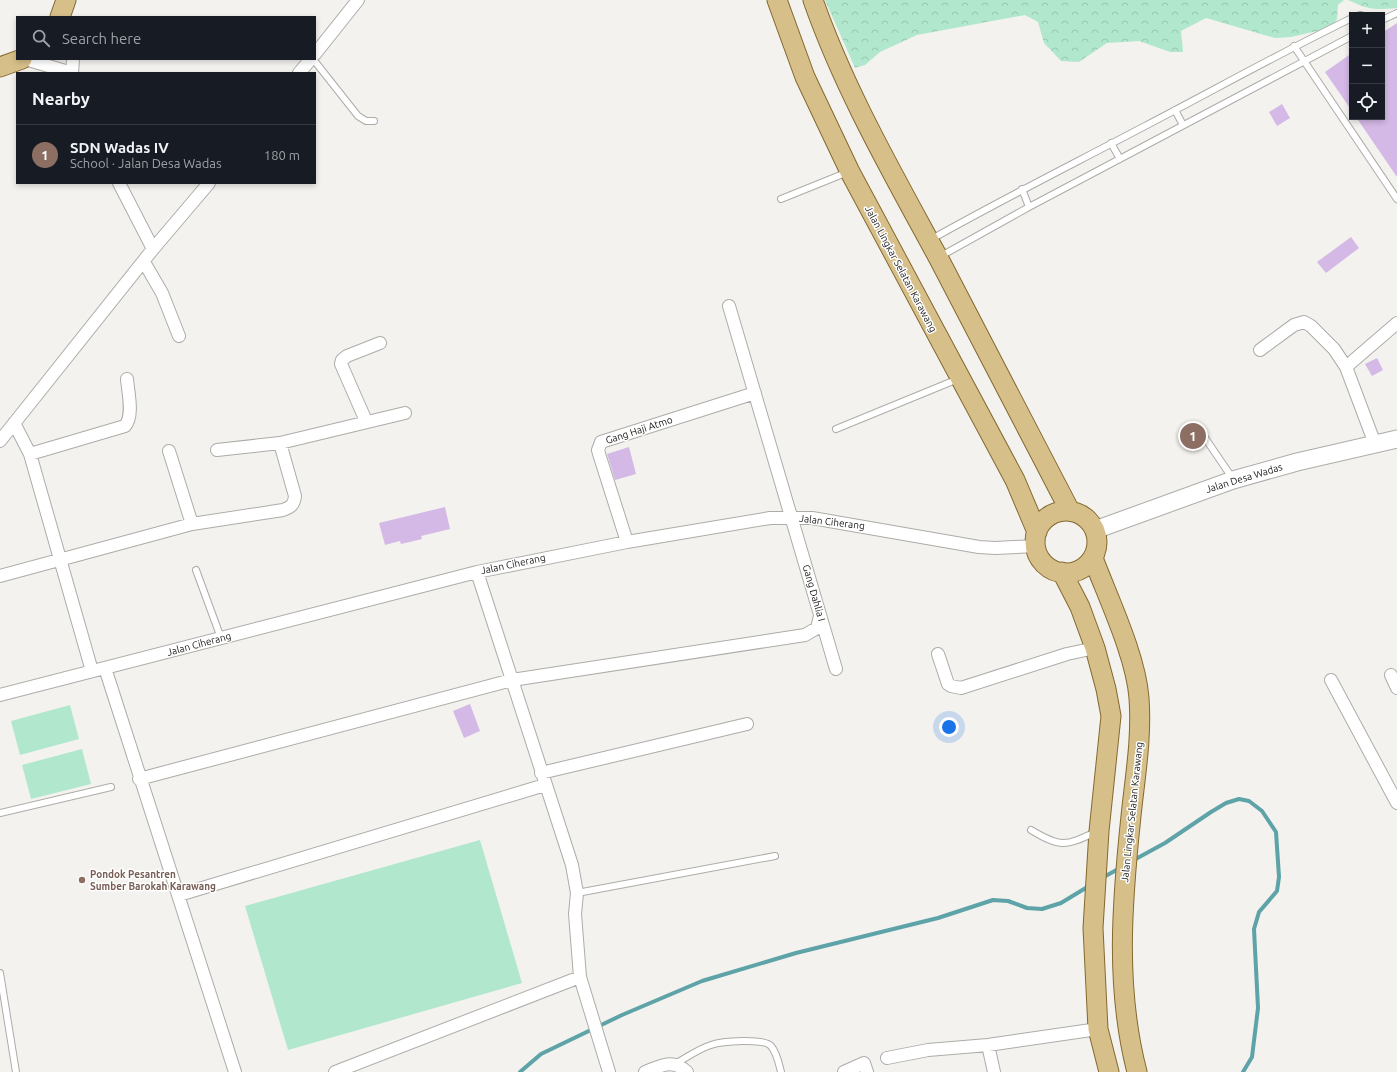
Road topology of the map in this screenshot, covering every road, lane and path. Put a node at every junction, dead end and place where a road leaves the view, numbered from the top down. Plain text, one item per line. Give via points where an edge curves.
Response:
1 (358, 0) edge
2 (776, 0) edge
3 (813, 0) edge
4 (1397, 13) edge
5 (1349, 19) edge
6 (1385, 19) edge
7 (1349, 38) edge
8 (1294, 46) junction
9 (316, 53) edge
10 (21, 60) edge
11 (27, 60) edge
12 (73, 60) edge
13 (311, 60) edge
14 (313, 60) edge
15 (1305, 61) junction
16 (0, 67) edge
17 (69, 72) edge
18 (72, 72) edge
19 (301, 72) edge
20 (1175, 110) junction
21 (374, 121) dead end
22 (1184, 125) junction
23 (1111, 144) junction
24 (1120, 159) junction
25 (850, 172) junction
26 (120, 184) edge
27 (208, 184) edge
28 (1022, 189) junction
29 (1397, 198) edge
30 (781, 199) dead end
31 (1029, 207) junction
32 (928, 240) junction
33 (153, 249) junction
34 (938, 258) junction
35 (144, 262) junction
36 (729, 306) dead end
37 (1397, 323) edge
38 (179, 336) dead end
39 (380, 344) dead end
40 (1260, 350) dead end
41 (1346, 367) junction
42 (960, 378) junction
43 (127, 379) dead end
44 (755, 393) junction
45 (405, 413) dead end
46 (366, 421) junction
47 (14, 423) junction
48 (836, 429) dead end
49 (1199, 429) dead end
50 (1397, 439) edge
51 (0, 441) edge
52 (280, 443) junction
53 (1375, 444) junction
54 (217, 450) dead end
55 (169, 451) dead end
56 (30, 454) junction
57 (1233, 480) junction
58 (1070, 511) junction
59 (792, 517) junction
60 (192, 524) junction
61 (1095, 530) junction
62 (1036, 539) junction
63 (627, 542) junction
64 (1093, 558) junction
65 (61, 560) junction
66 (196, 570) dead end
67 (477, 572) junction
68 (1062, 572) junction
69 (0, 576) edge
70 (820, 616) junction
71 (221, 638) junction
72 (1095, 648) junction
73 (938, 654) dead end
74 (105, 668) junction
75 (836, 669) dead end
76 (92, 671) junction
77 (1391, 675) dead end
78 (512, 680) junction
79 (1331, 680) dead end
80 (1397, 688) edge
81 (0, 695) edge
82 (747, 724) dead end
83 (541, 773) junction
84 (139, 778) junction
85 (545, 785) junction
86 (111, 787) dead end
87 (1397, 803) edge
88 (0, 813) edge
89 (1031, 830) dead end
90 (1099, 831) junction
91 (775, 856) dead end
92 (577, 893) junction
93 (179, 895) junction
94 (0, 974) edge
95 (580, 977) junction
96 (1098, 1029) junction
97 (988, 1045) junction
98 (887, 1058) dead end
99 (675, 1064) junction
100 (16, 1072) edge
101 (235, 1072) edge
102 (335, 1072) edge
103 (609, 1072) edge
104 (645, 1072) edge
105 (687, 1072) edge
106 (781, 1072) edge
107 (844, 1072) edge
108 (867, 1072) edge
109 (994, 1072) edge
110 (1109, 1072) edge
111 (1137, 1072) edge

1 - 9 street
2 - 25 main road, Jalan Lingkar Selatan Karawang via 805,76
3 - 32 main road via 864,120
4 - 6 lane
5 - 8 lane
7 - 15 lane
8 - 15 lane
8 - 20 lane
10 - 16 main road
11 - 17 street
12 - 18 street
13 - 19 street
14 - 21 lane via 358,116
15 - 22 lane
15 - 29 lane
20 - 22 lane
20 - 23 lane
22 - 24 lane
23 - 24 lane
23 - 28 lane
24 - 31 lane
25 - 30 lane
25 - 42 main road, Jalan Lingkar Selatan Karawang
26 - 33 street
27 - 33 street
28 - 31 lane
28 - 32 lane
31 - 34 lane
32 - 34 main road
33 - 35 street
34 - 58 main road
35 - 38 street via 162,293
35 - 47 street
36 - 44 street, Gang Dahlia I
37 - 41 street
39 - 46 street via 347,356 341,364
40 - 41 street via 1294,325 1304,322 1334,349
41 - 53 street
42 - 48 lane
42 - 62 main road, Jalan Lingkar Selatan Karawang via 1015,480
43 - 56 street via 129,412 125,426
44 - 59 street, Gang Dahlia I
44 - 63 street, Gang Haji Atmo via 601,442 598,450
45 - 46 street
46 - 52 street
47 - 51 street
47 - 56 street
49 - 57 lane
50 - 53 main road, Jalan Desa Wadas
52 - 54 street
52 - 60 street via 295,496 292,506 282,510
53 - 57 main road, Jalan Desa Wadas
55 - 60 street
56 - 65 street
57 - 61 main road, Jalan Desa Wadas
58 - 61 main road via 1085,517
58 - 62 main road via 1049,516 1041,523
59 - 62 street, Jalan Ciherang via 862,525 979,547 995,548
59 - 63 street, Jalan Ciherang via 770,518
59 - 70 street, Gang Dahlia I
60 - 65 street
61 - 64 main road via 1097,540
62 - 68 main road via 1040,558 1050,568
63 - 67 street, Jalan Ciherang
64 - 68 main road via 1075,571
64 - 111 main road, Jalan Lingkar Selatan Karawang via 1122,632 1139,697 1140,730 1125,875 1122,939 1124,1002
65 - 69 street
65 - 76 street
66 - 71 lane
67 - 71 street, Jalan Ciherang
67 - 78 street
68 - 72 main road via 1080,607
70 - 75 street, Gang Dahlia I
70 - 78 street via 817,628 805,635
71 - 74 street, Jalan Ciherang
72 - 73 street via 1067,654 961,688 948,684
72 - 90 main road via 1110,716
74 - 76 street, Jalan Ciherang
74 - 84 street
76 - 81 street, Jalan Ciherang
77 - 80 street
78 - 83 street
78 - 84 street
79 - 87 street
82 - 83 street
83 - 85 street
84 - 93 street
85 - 92 street via 572,865
85 - 93 street
86 - 88 lane
89 - 90 lane via 1058,843 1073,842
90 - 96 main road via 1093,928
91 - 92 lane
92 - 95 street via 575,914
93 - 101 street
94 - 100 lane
95 - 102 street
95 - 103 street
96 - 97 street
96 - 110 main road
97 - 98 street via 928,1050
97 - 109 street
99 - 104 street via 663,1065
99 - 105 street
99 - 106 lane via 711,1045 733,1041 766,1042 775,1052
107 - 108 street via 864,1063

